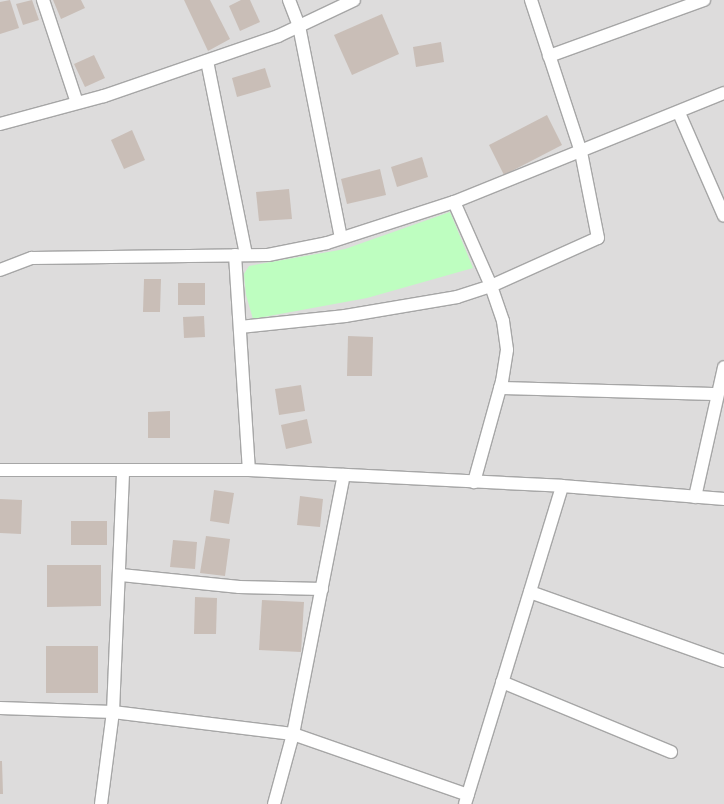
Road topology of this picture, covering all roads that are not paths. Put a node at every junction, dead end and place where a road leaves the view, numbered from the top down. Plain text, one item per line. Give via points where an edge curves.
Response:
1 (43, 0) edge
2 (288, 0) edge
3 (354, 0) edge
4 (531, 0) edge
5 (704, 0) edge
6 (299, 26) junction
7 (550, 56) junction
8 (207, 61) junction
9 (724, 92) edge
10 (77, 103) junction
11 (680, 113) junction
12 (0, 124) edge
13 (581, 152) junction
14 (454, 202) junction
15 (724, 216) edge
16 (341, 238) junction
17 (240, 255) junction
18 (0, 270) edge
19 (491, 286) junction
20 (240, 327) junction
21 (724, 368) edge
22 (500, 388) junction
23 (716, 394) junction
24 (0, 470) edge
25 (123, 470) junction
26 (249, 470) junction
27 (344, 475) junction
28 (474, 482) junction
29 (562, 486) junction
30 (695, 497) junction
31 (724, 499) edge
32 (121, 575) junction
33 (322, 589) junction
34 (530, 592) junction
35 (724, 661) edge
36 (502, 682) junction
37 (0, 708) edge
38 (113, 712) junction
39 (293, 734) junction
40 (671, 752) dead end
41 (467, 800) edge
42 (101, 804) edge
43 (274, 804) edge

1 - 10 street
2 - 6 street
3 - 6 street
4 - 7 street
5 - 7 street
6 - 8 street
6 - 16 street
7 - 13 street
8 - 10 street
8 - 17 street
9 - 11 street
10 - 12 street
11 - 13 street
11 - 15 street
13 - 14 street
13 - 19 street via 598,238
14 - 16 street
14 - 19 street
16 - 17 street via 268,254
17 - 18 street via 32,258
17 - 20 street
19 - 20 street via 457,297 345,316
19 - 22 street via 503,321 507,350
20 - 26 street
21 - 23 street
22 - 23 street
22 - 28 street
23 - 30 street
24 - 25 street
25 - 26 street
25 - 32 street
26 - 27 street
27 - 28 street
27 - 33 street
28 - 29 street
29 - 30 street
29 - 34 street
30 - 31 street
32 - 33 street via 239,587
32 - 38 street
33 - 39 street
34 - 35 street
34 - 36 street
36 - 40 street
36 - 41 street
37 - 38 street
38 - 39 street
38 - 42 street
39 - 41 street
39 - 43 street

